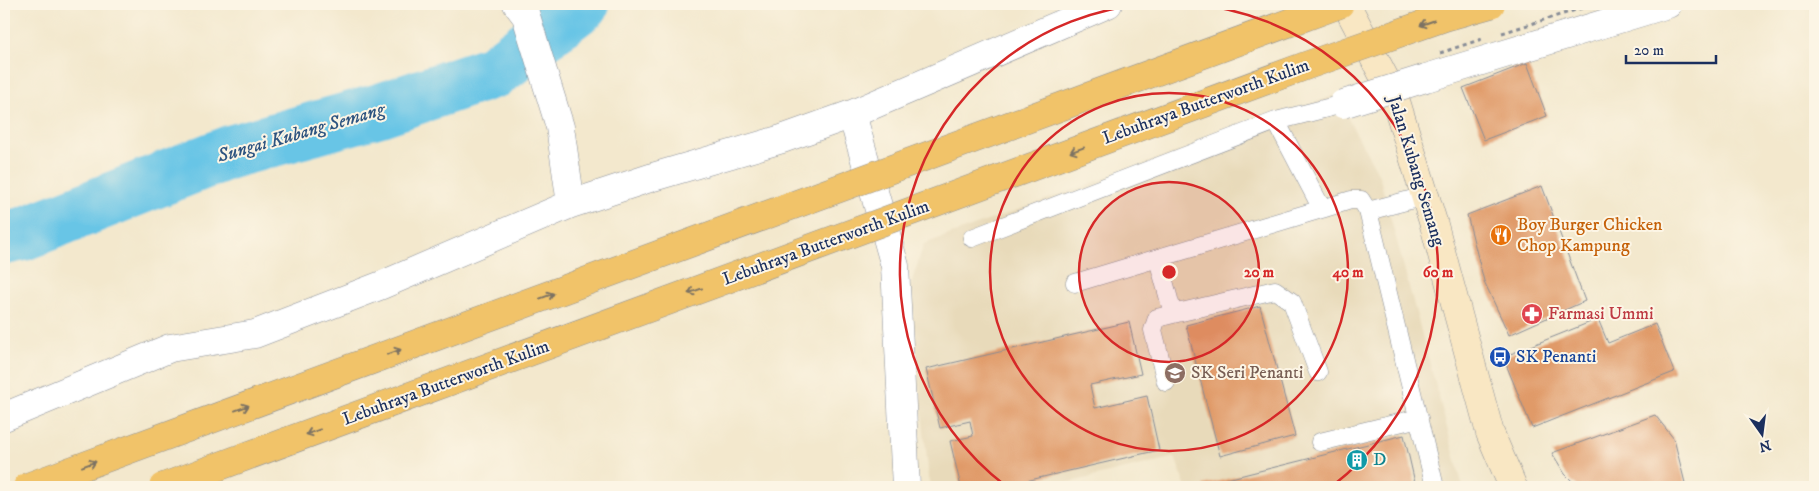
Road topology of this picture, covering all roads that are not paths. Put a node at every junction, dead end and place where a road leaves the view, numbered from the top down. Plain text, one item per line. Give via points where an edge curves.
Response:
1 (518, 4) edge
2 (1108, 4) edge
3 (1340, 4) edge
4 (1346, 4) edge
5 (1491, 4) edge
6 (1668, 4) edge
7 (1343, 104) joint
8 (852, 114) junction
9 (1276, 121) junction
10 (1425, 196) junction
11 (571, 204) junction
12 (1322, 209) junction
13 (1368, 211) junction
14 (972, 238) dead end
15 (1158, 258) junction
16 (1075, 284) dead end
17 (1173, 314) junction
18 (1318, 372) dead end
19 (1166, 382) dead end
20 (4, 417) edge
21 (1419, 418) junction
22 (1320, 442) dead end
23 (27, 487) edge
24 (163, 487) edge
25 (906, 487) edge
26 (1435, 487) edge
27 (1513, 487) edge

1 - 11 street via 526,16 560,126
2 - 8 street
23 -> 3 highway, bridge
4 - 10 main road, Jalan Kubang Semang via 1395,98
5 -> 24 highway, Lebuhraya Butterworth Kulim, bridge via 1308,65
6 - 7 street, bridge
7 - 9 lane
8 - 11 street
8 - 25 street via 895,266
9 - 12 lane
9 - 14 lane
10 - 13 lane
10 - 27 main road, Jalan Kubang Semang via 1490,433
11 - 20 street via 382,285 256,334 170,348
12 - 13 lane via 1361,200
12 - 15 lane
13 - 21 lane
15 - 16 lane
15 - 17 lane
17 - 18 lane via 1275,290 1292,302
17 - 19 lane via 1157,318 1154,330
21 - 22 lane
21 - 26 lane

